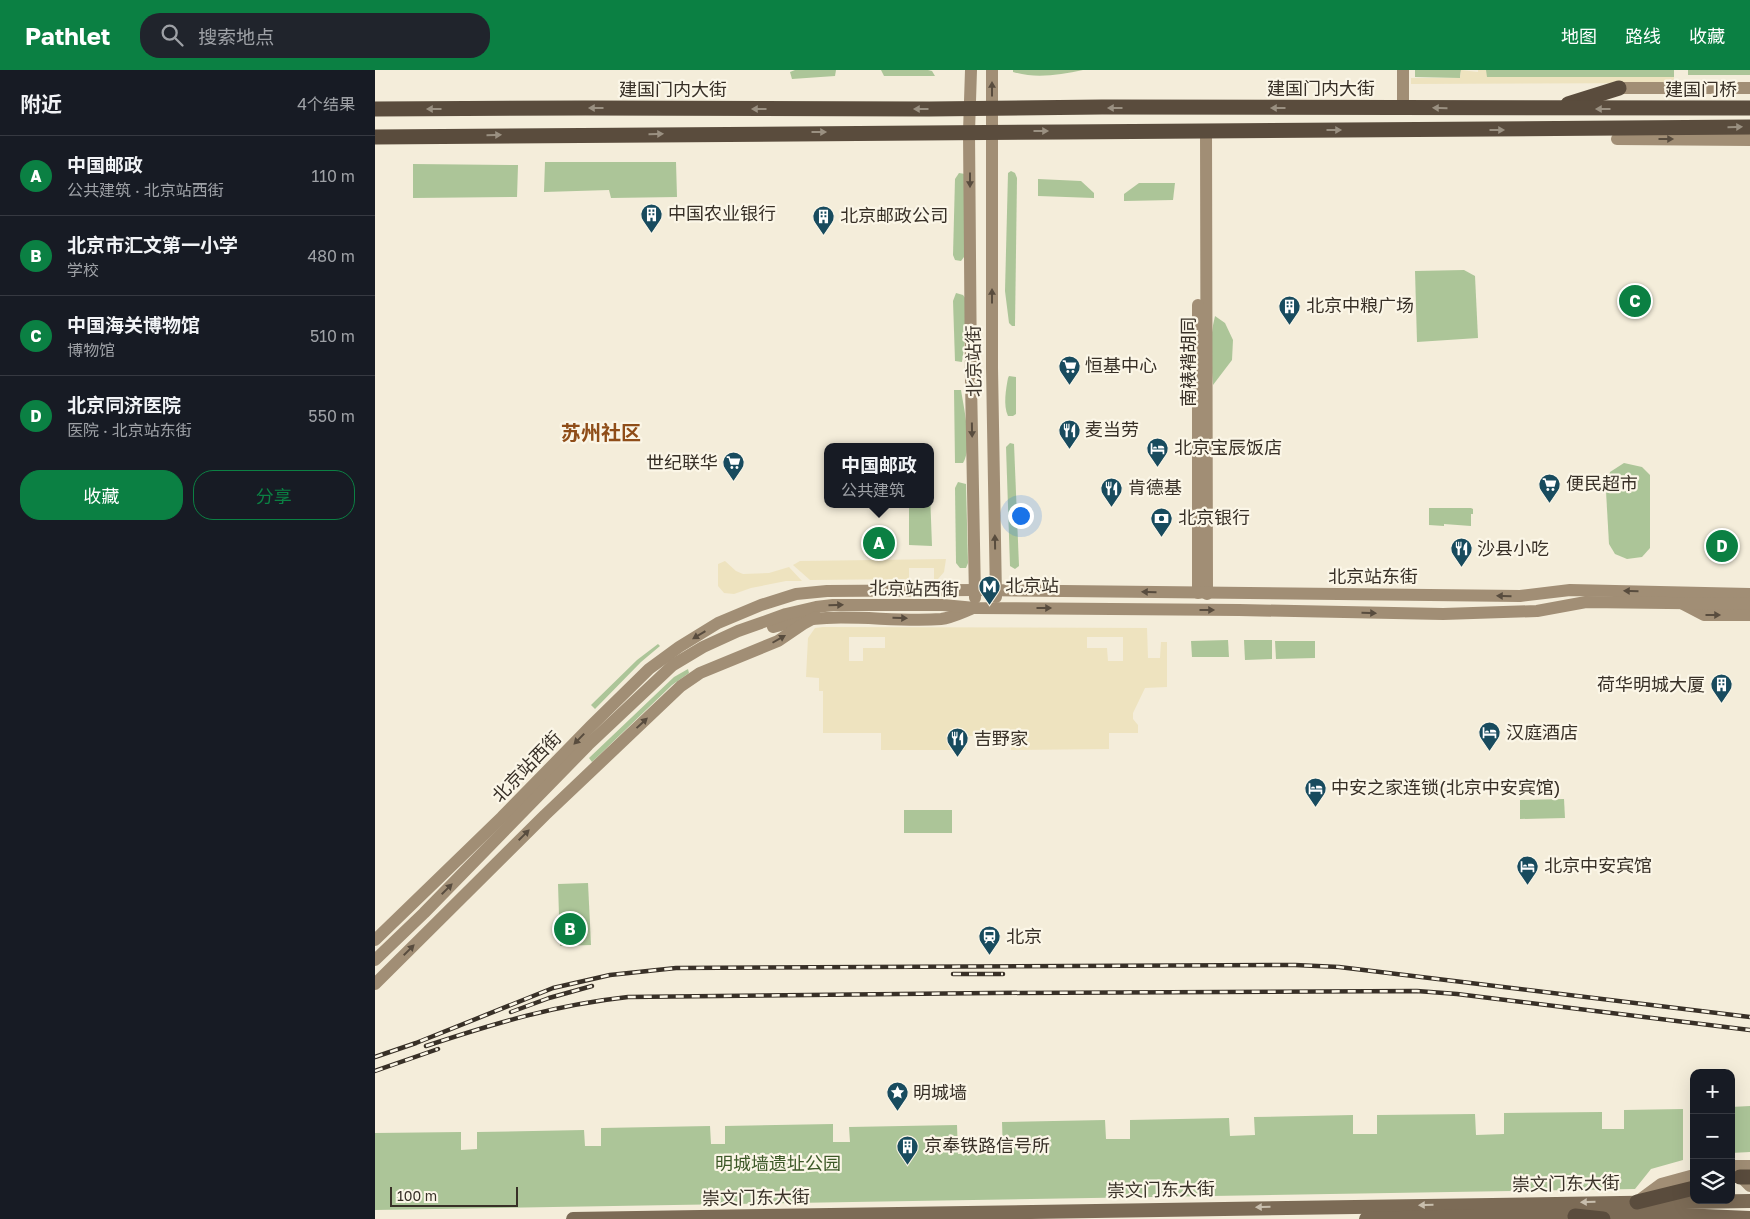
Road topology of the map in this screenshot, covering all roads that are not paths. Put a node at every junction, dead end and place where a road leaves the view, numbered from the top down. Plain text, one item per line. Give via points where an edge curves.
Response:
1 (971, 70) edge
2 (992, 70) edge
3 (1403, 70) edge
4 (1619, 88) joint
5 (1750, 88) edge
6 (1403, 108) junction
7 (1651, 108) joint
8 (1750, 108) edge
9 (970, 109) junction
10 (992, 109) junction
11 (1551, 109) junction
12 (375, 110) edge
13 (1750, 127) edge
14 (1202, 130) junction
15 (1553, 130) junction
16 (992, 131) junction
17 (969, 132) junction
18 (375, 136) edge
19 (1617, 139) joint
20 (1750, 140) edge
21 (975, 590) junction
22 (996, 590) junction
23 (1203, 593) junction
24 (1750, 594) edge
25 (1679, 602) junction
26 (1750, 604) edge
27 (975, 608) junction
28 (995, 608) junction
29 (1750, 615) edge
30 (816, 617) junction
31 (527, 809) junction
32 (375, 940) edge
33 (375, 960) edge
34 (375, 984) edge
35 (1690, 1176) edge
36 (1690, 1189) edge
37 (1750, 1201) edge
38 (1637, 1202) junction
39 (991, 1216) edge
40 (1009, 1216) edge
41 (1575, 1216) junction
42 (1477, 1218) edge
43 (1750, 1218) edge
44 (573, 1219) edge
45 (1366, 1219) edge
46 (1603, 1219) edge

1 - 9 main road, 北京站街
10 -> 2 main road, 北京站街
3 - 6 main road
4 - 5 main road
4 - 11 highway
6 -> 10 highway, 建国门内大街
11 -> 6 highway, 建国门内大街
7 - 8 highway, 建国门桥
7 -> 11 highway, 建国门内大街
9 - 10 highway, 建国门内大街
9 -> 12 highway, 建国门内大街
9 - 17 main road, 北京站街
10 - 16 main road, 北京站街
15 -> 13 highway
14 -> 15 highway
16 -> 14 highway
14 - 23 main road, 南裱褙胡同
14 - 23 main road, 南裱褙胡同 via 1198,397
15 - 19 highway
16 - 17 highway
22 -> 16 main road, 北京站街 via 991,352
18 -> 17 highway
17 -> 21 main road, 北京站街
19 -> 20 main road
21 - 22 main road, 北京站西街
21 - 27 main road, 北京站街
21 -> 32 main road, 北京站西街 via 796,594 718,624 649,670
23 -> 22 main road, 北京站东街
22 - 28 main road, 北京站街
24 -> 23 main road, 北京站东街 via 1570,590 1520,596
25 - 26 main road, 北京站东街
28 -> 25 main road, 北京站东街 via 1443,614 1537,611 1586,602
25 -> 29 main road, 北京站东街 via 1704,615
27 - 28 main road, 北京站东街
30 -> 27 main road, 北京站西街 via 943,619
31 -> 27 main road, 北京站西街 via 588,745 673,665 738,631 786,614 825,606 943,605
30 - 31 main road, 北京站西街 via 753,634 689,662 653,690 549,792
34 -> 30 main road via 545,814 681,686 700,673 778,641
33 -> 31 main road, 北京站西街
35 - 38 main road via 1661,1184
36 - 38 highway
37 - 38 main road, 崇文门东大街
38 -> 40 main road, 崇文门东大街 via 1255,1207
39 - 40 main road, 崇文门东大街
39 - 44 main road, 崇文门东大街
41 - 42 main road, 崇文门东大街
41 - 43 main road, 崇文门东大街
41 - 46 highway
42 - 45 main road, 崇文门东大街

